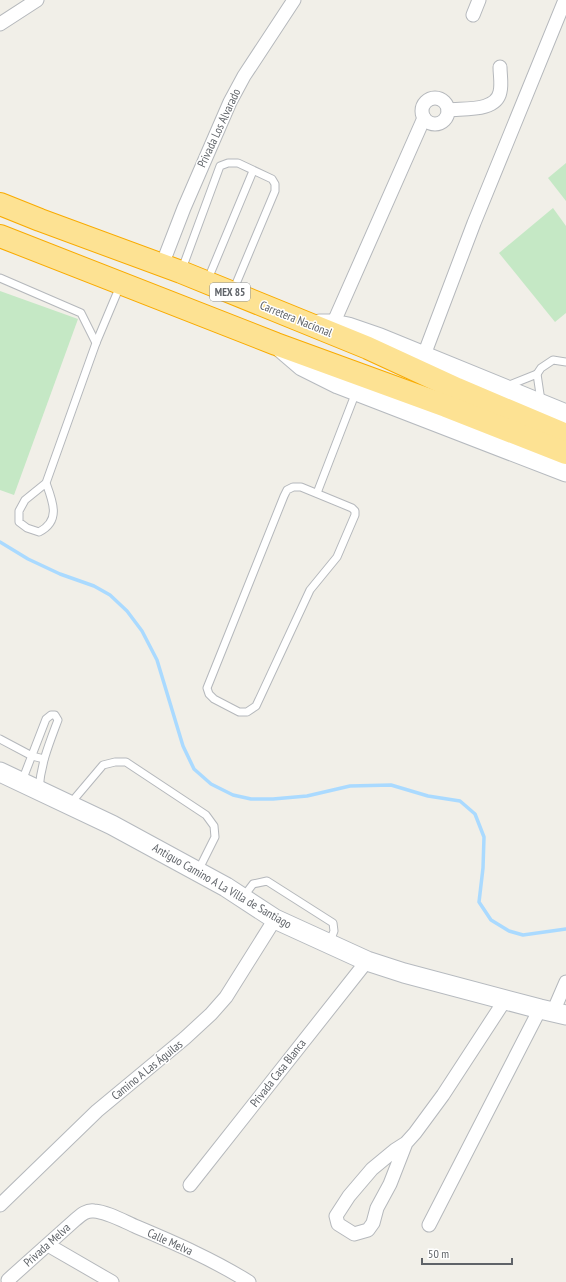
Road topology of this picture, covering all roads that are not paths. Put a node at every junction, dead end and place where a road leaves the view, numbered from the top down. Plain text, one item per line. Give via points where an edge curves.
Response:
1 (37, 0) edge
2 (294, 0) edge
3 (479, 0) edge
4 (565, 0) edge
5 (473, 15) dead end
6 (0, 24) edge
7 (500, 67) dead end
8 (448, 110) junction
9 (424, 118) junction
10 (253, 171) junction
11 (0, 204) edge
12 (0, 236) edge
13 (172, 269) junction
14 (0, 278) edge
15 (206, 283) junction
16 (122, 284) junction
17 (232, 293) junction
18 (308, 324) junction
19 (333, 324) junction
20 (96, 343) junction
21 (276, 344) junction
22 (424, 355) junction
23 (566, 362) edge
24 (537, 374) junction
25 (502, 388) junction
26 (357, 391) junction
27 (452, 397) junction
28 (541, 404) junction
29 (566, 414) edge
30 (566, 435) edge
31 (566, 453) edge
32 (566, 472) edge
33 (46, 483) junction
34 (318, 493) junction
35 (0, 739) edge
36 (32, 756) junction
37 (44, 759) junction
38 (0, 772) edge
39 (22, 782) junction
40 (39, 790) junction
41 (70, 804) junction
42 (198, 872) junction
43 (242, 898) junction
44 (275, 919) junction
45 (329, 944) junction
46 (367, 961) junction
47 (566, 982) edge
48 (505, 1000) junction
49 (553, 1012) edge
50 (406, 1143) junction
51 (190, 1185) dead end
52 (0, 1205) edge
53 (88, 1211) joint
54 (429, 1224) dead end
55 (48, 1245) junction
56 (8, 1280) dead end
57 (112, 1282) edge
58 (249, 1282) edge

1 - 6 street
2 - 13 street, Privada Los Alvarado via 230,102 184,208
3 - 5 street
4 - 22 street via 474,223
7 - 8 street via 500,91 493,104
8 - 9 street via 445,119 437,124 432,124
8 - 9 street via 439,99 429,100 423,108
9 - 19 street
10 - 13 lane via 238,163 220,166
10 - 15 lane
10 - 17 lane via 272,179 275,191
11 - 13 highway, Carretera Nacional / MEX 85
12 - 16 highway, Carretera Nacional / MEX 85
13 - 15 highway, Carretera Nacional / MEX 85
14 - 20 lane via 81,312
15 - 17 highway, Carretera Nacional / MEX 85
16 - 20 lane
16 - 21 highway, Carretera Nacional / MEX 85
17 - 18 highway, Carretera Nacional / MEX 85
18 - 19 street, MEX 85
18 - 27 highway, Carretera Nacional / MEX 85 via 368,348
19 - 22 street, MEX 85
20 - 33 lane
21 - 26 street, MEX 85 via 302,366
21 - 27 highway, Carretera Nacional / MEX 85
22 - 25 street, MEX 85
23 - 24 lane via 553,360
24 - 25 lane
24 - 28 lane
25 - 28 street, MEX 85
26 - 32 street, MEX 85
26 - 34 lane
27 - 30 highway, Carretera Nacional / MEX 85
27 - 31 highway, Carretera Nacional / MEX 85
28 - 29 street, MEX 85
33 - 33 lane via 26,500 19,511 19,522 39,532 47,528 52,521 52,501
34 - 34 lane via 301,487 287,490 207,688 214,700 239,712 247,712 256,706 310,590 337,557 355,515 352,508
35 - 36 lane
36 - 37 lane
36 - 37 lane via 46,719 56,715 58,720
36 - 39 lane
37 - 40 lane
38 - 39 street, Antiguo Camino A La Villa de Santiago
39 - 40 street, Antiguo Camino A La Villa de Santiago
40 - 41 street, Antiguo Camino A La Villa de Santiago
41 - 42 street, Antiguo Camino A La Villa de Santiago
41 - 42 lane via 103,765 126,762 206,815 214,826 215,837
42 - 43 street, Antiguo Camino A La Villa de Santiago
43 - 44 street, Antiguo Camino A La Villa de Santiago
43 - 45 lane via 254,884 267,881 333,923 334,931
44 - 45 street, Antiguo Camino A La Villa de Santiago
44 - 52 street, Camino A Las Águilas via 226,997 211,1014 97,1111
45 - 46 street, Antiguo Camino A La Villa de Santiago
46 - 48 street, Antiguo Camino A La Villa de Santiago
46 - 51 street, Privada Casa Blanca
47 - 49 street
48 - 49 street, Antiguo Camino A La Villa de Santiago
48 - 50 street via 444,1095
49 - 54 street
50 - 50 street via 358,1183 336,1216 338,1224 354,1234 368,1230
53 - 55 street, Privada Melva
53 - 58 street, Calle Melva via 112,1216 191,1250
55 - 56 street, Privada Melva
55 - 57 street

